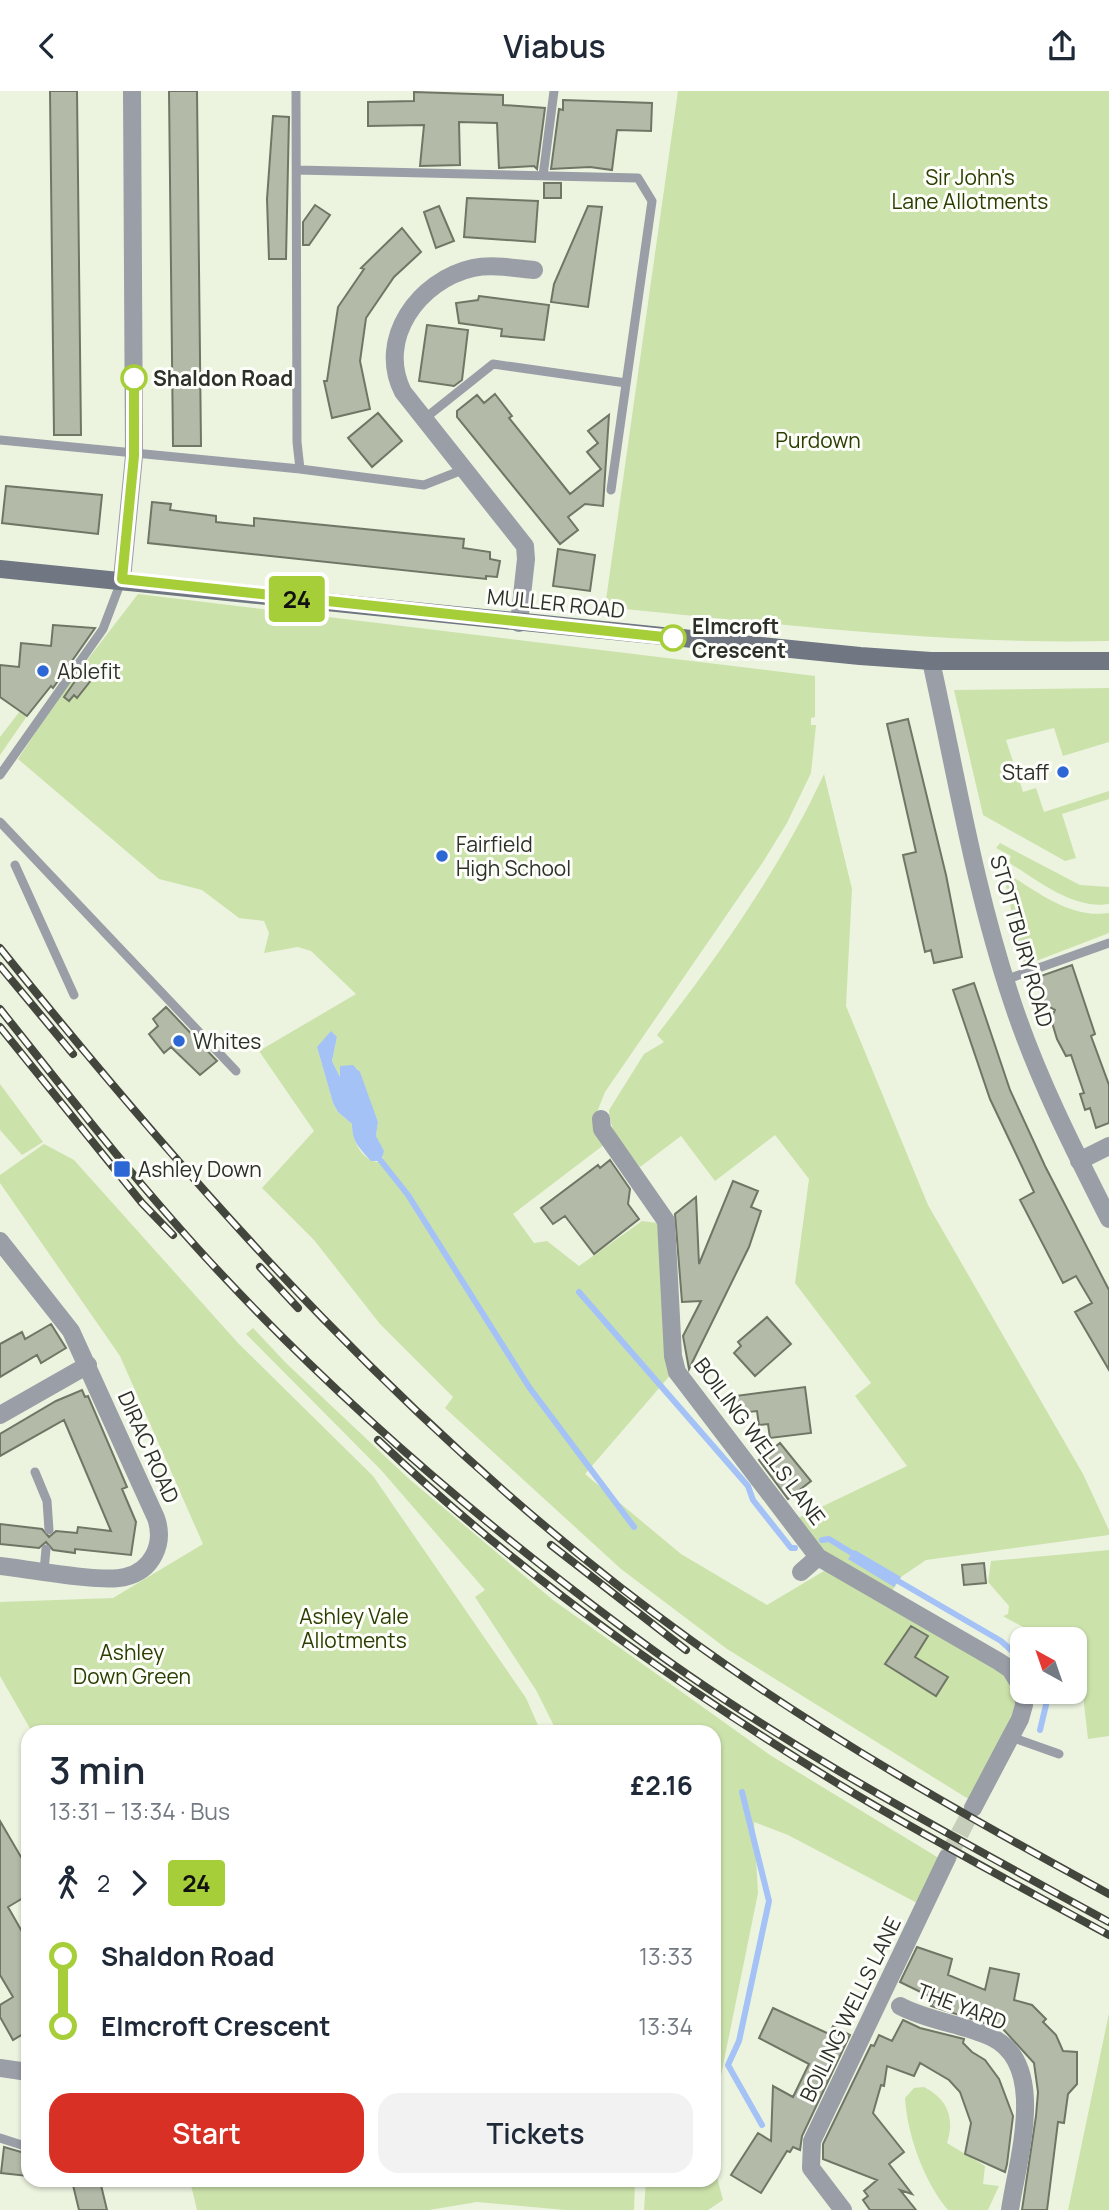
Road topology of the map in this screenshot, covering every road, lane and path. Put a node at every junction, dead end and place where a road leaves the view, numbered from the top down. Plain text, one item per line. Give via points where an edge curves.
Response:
1 (132, 91) edge
2 (296, 91) edge
3 (554, 91) edge
4 (297, 170) junction
5 (544, 176) junction
6 (534, 270) dead end
7 (625, 383) junction
8 (424, 419) junction
9 (0, 440) edge
10 (134, 456) junction
11 (300, 469) junction
12 (465, 469) junction
13 (611, 490) dead end
14 (0, 569) edge
15 (122, 579) junction
16 (519, 623) junction
17 (931, 661) junction
18 (1109, 661) edge
19 (0, 775) edge
20 (0, 822) edge
21 (15, 865) dead end
22 (1109, 943) edge
23 (1005, 981) junction
24 (74, 995) dead end
25 (236, 1070) dead end
26 (601, 1119) dead end
27 (1109, 1146) edge
28 (1079, 1161) junction
29 (1109, 1219) edge
30 (0, 1241) edge
31 (88, 1365) junction
32 (0, 1415) edge
33 (34, 1472) dead end
34 (49, 1530) dead end
35 (47, 1549) dead end
36 (818, 1557) junction
37 (0, 1566) edge
38 (44, 1571) junction
39 (802, 1571) dead end
40 (1010, 1669) edge
41 (1024, 1705) edge
42 (1011, 1737) junction
43 (1059, 1754) dead end
44 (973, 1808) tunnel mouth
45 (947, 1859) tunnel mouth
46 (900, 2006) dead end
47 (0, 2068) edge
48 (21, 2071) edge
49 (0, 2138) edge
50 (21, 2145) edge
51 (843, 2210) edge
52 (1010, 2210) edge

1 - 10 street
2 - 4 lane
3 - 5 lane
4 - 5 lane
4 - 11 lane
5 - 7 lane via 638,179 652,201
6 - 8 street via 489,266 460,272 430,288 405,316 393,349 396,379
7 - 8 lane via 493,364
7 - 13 lane
8 - 12 street
9 - 10 lane
10 - 11 lane
10 - 15 street
11 - 12 lane via 424,485
12 - 16 street via 525,545
14 - 15 main road, MULLER ROAD
15 - 16 main road, MULLER ROAD
15 - 19 lane via 103,629
16 - 17 main road, MULLER ROAD
17 - 18 main road, MULLER ROAD
17 - 23 street, STOTTBURY ROAD
20 - 25 lane
21 - 24 lane
22 - 23 lane
23 - 28 street, STOTTBURY ROAD via 1043,1083
26 - 36 street, BOILING WELLS LANE via 602,1129 666,1221 677,1372
27 - 28 street
28 - 29 street, STOTTBURY ROAD
30 - 31 street, DIRAC ROAD via 63,1317
31 - 32 street
31 - 38 street, DIRAC ROAD via 156,1518 160,1542 150,1561 125,1577
33 - 34 lane via 47,1501
35 - 38 lane
36 - 39 street, BOILING WELLS LANE
36 - 40 street, BOILING WELLS LANE
37 - 38 street, DIRAC ROAD
41 - 42 street, BOILING WELLS LANE
42 - 43 lane
42 - 44 street, BOILING WELLS LANE
45 - 51 street, BOILING WELLS LANE via 812,2141 809,2161
46 - 52 street, THE YARD via 989,2036 1016,2058 1023,2076 1025,2111
47 - 48 street
49 - 50 lane

